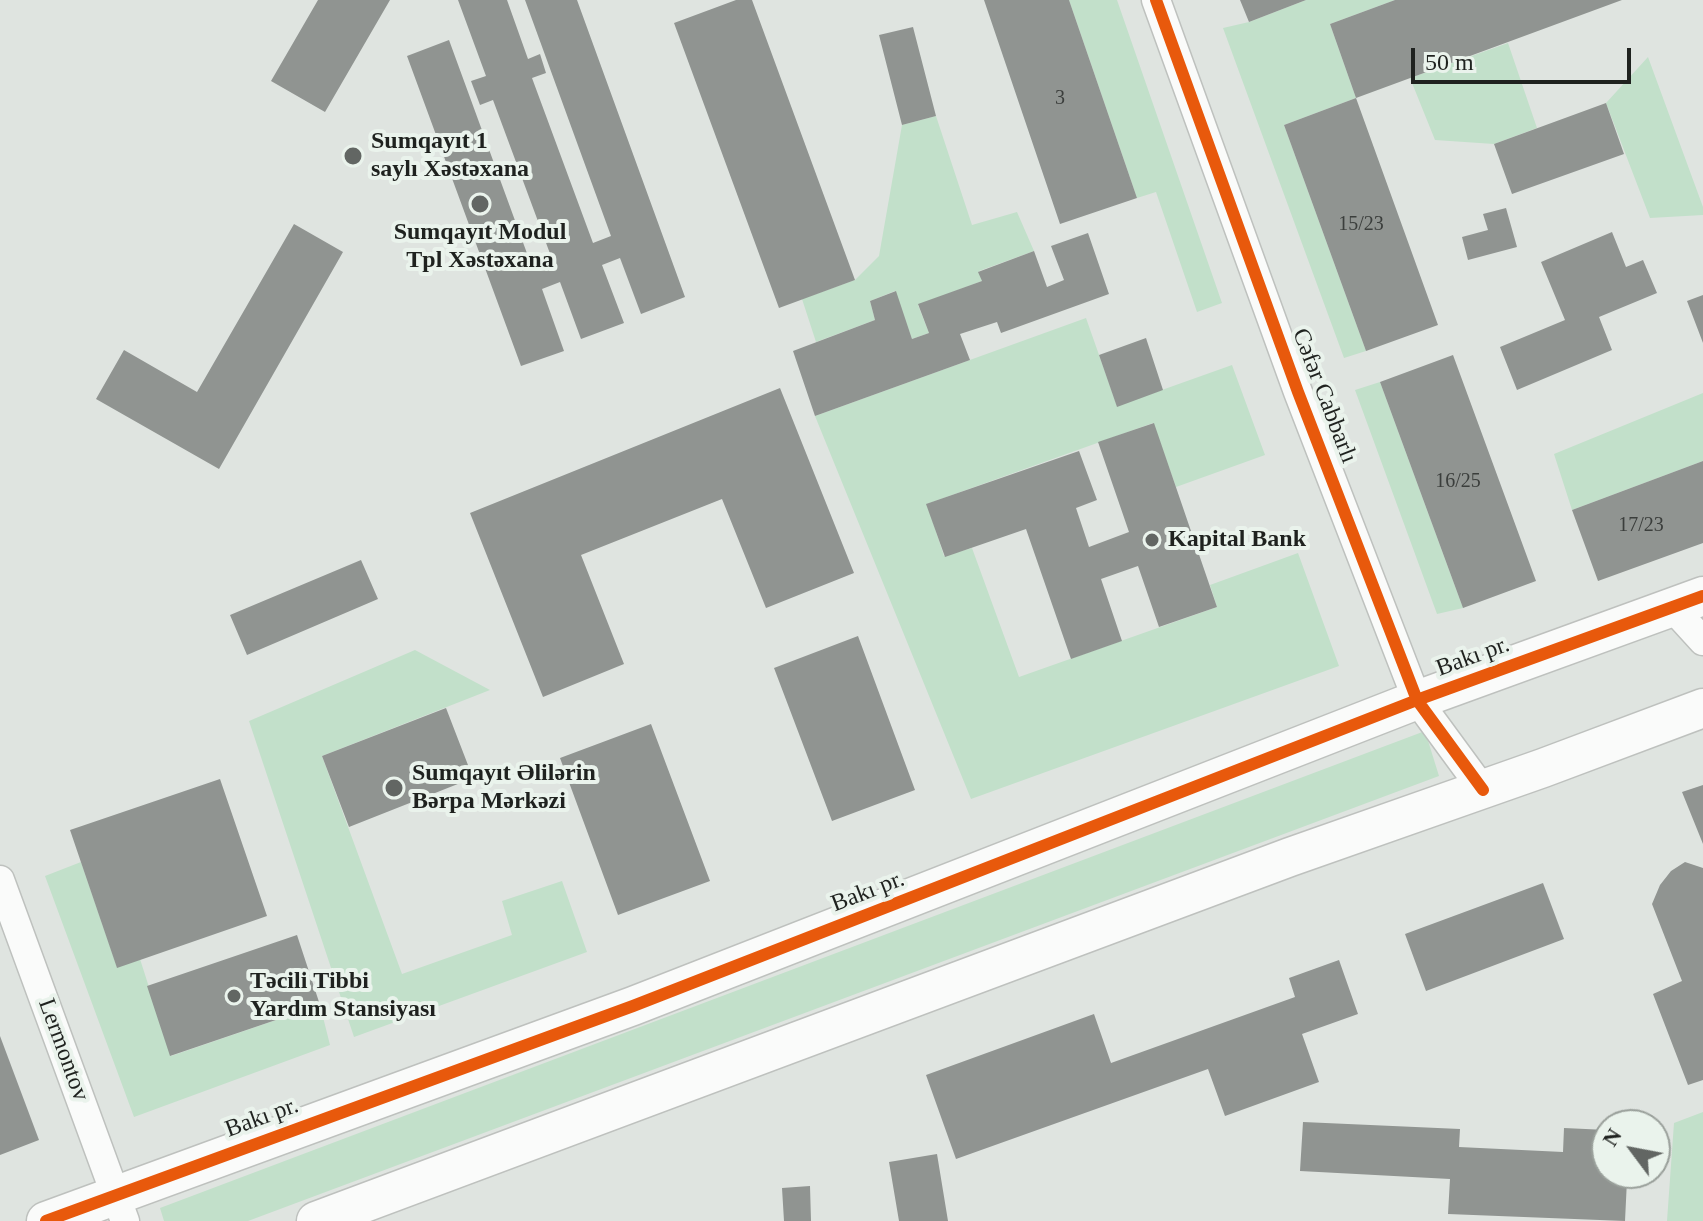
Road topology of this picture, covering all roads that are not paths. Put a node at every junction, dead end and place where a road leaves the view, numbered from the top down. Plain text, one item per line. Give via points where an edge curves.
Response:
1 (1156, 0) edge
2 (1687, 602) edge
3 (1703, 641) edge
4 (1417, 700) junction
5 (1703, 708) edge
6 (1483, 790) junction
7 (0, 880) edge
8 (121, 1208) edge
9 (46, 1221) edge
10 (316, 1221) edge

1 - 4 street, Cəfər Cabbarlı
2 - 3 street
2 - 4 street, Bakı pr.
4 - 6 street, Cəfər Cabbarlı
4 - 8 street, Bakı pr.
5 - 6 street
6 - 10 street via 1290,857
7 - 8 street, Lermontov
8 - 9 street, Bakı pr.

